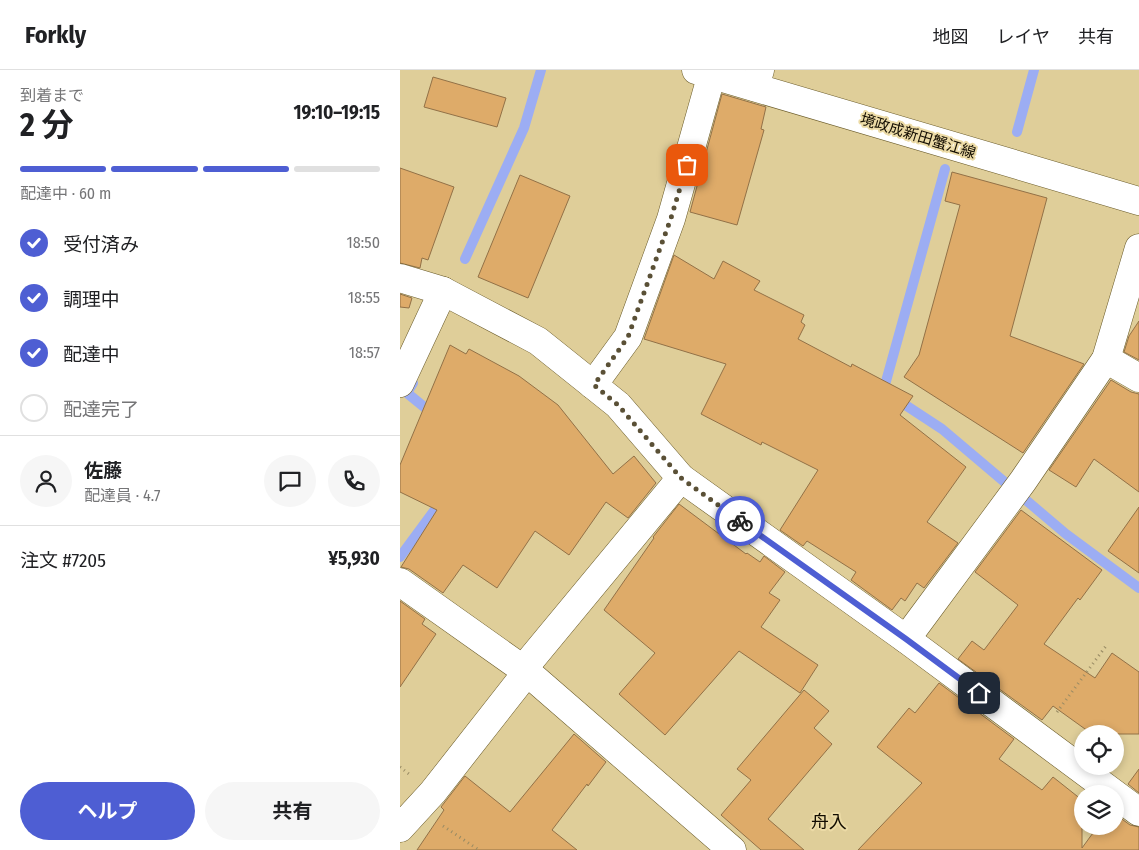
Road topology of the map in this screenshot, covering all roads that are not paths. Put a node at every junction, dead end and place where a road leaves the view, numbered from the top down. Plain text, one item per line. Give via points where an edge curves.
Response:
1 (708, 72) edge
2 (758, 79) edge
3 (1139, 201) edge
4 (1139, 248) edge
5 (400, 278) edge
6 (443, 291) junction
7 (1106, 359) junction
8 (1139, 378) edge
9 (400, 383) edge
10 (594, 385) junction
11 (681, 478) junction
12 (400, 582) edge
13 (906, 639) junction
14 (525, 671) junction
15 (1139, 812) edge
16 (408, 819) edge
17 (732, 850) edge

1 - 2 street, 境政成新田蟹江線
1 - 10 street via 671,218 628,337
2 - 3 street, 境政成新田蟹江線
4 - 7 street
5 - 6 street
6 - 9 street
6 - 10 street via 538,341
7 - 8 street
7 - 13 street via 1023,481
10 - 11 street via 618,405
11 - 13 street
11 - 14 street
12 - 14 street
13 - 15 street
14 - 16 street via 433,792
14 - 17 street

